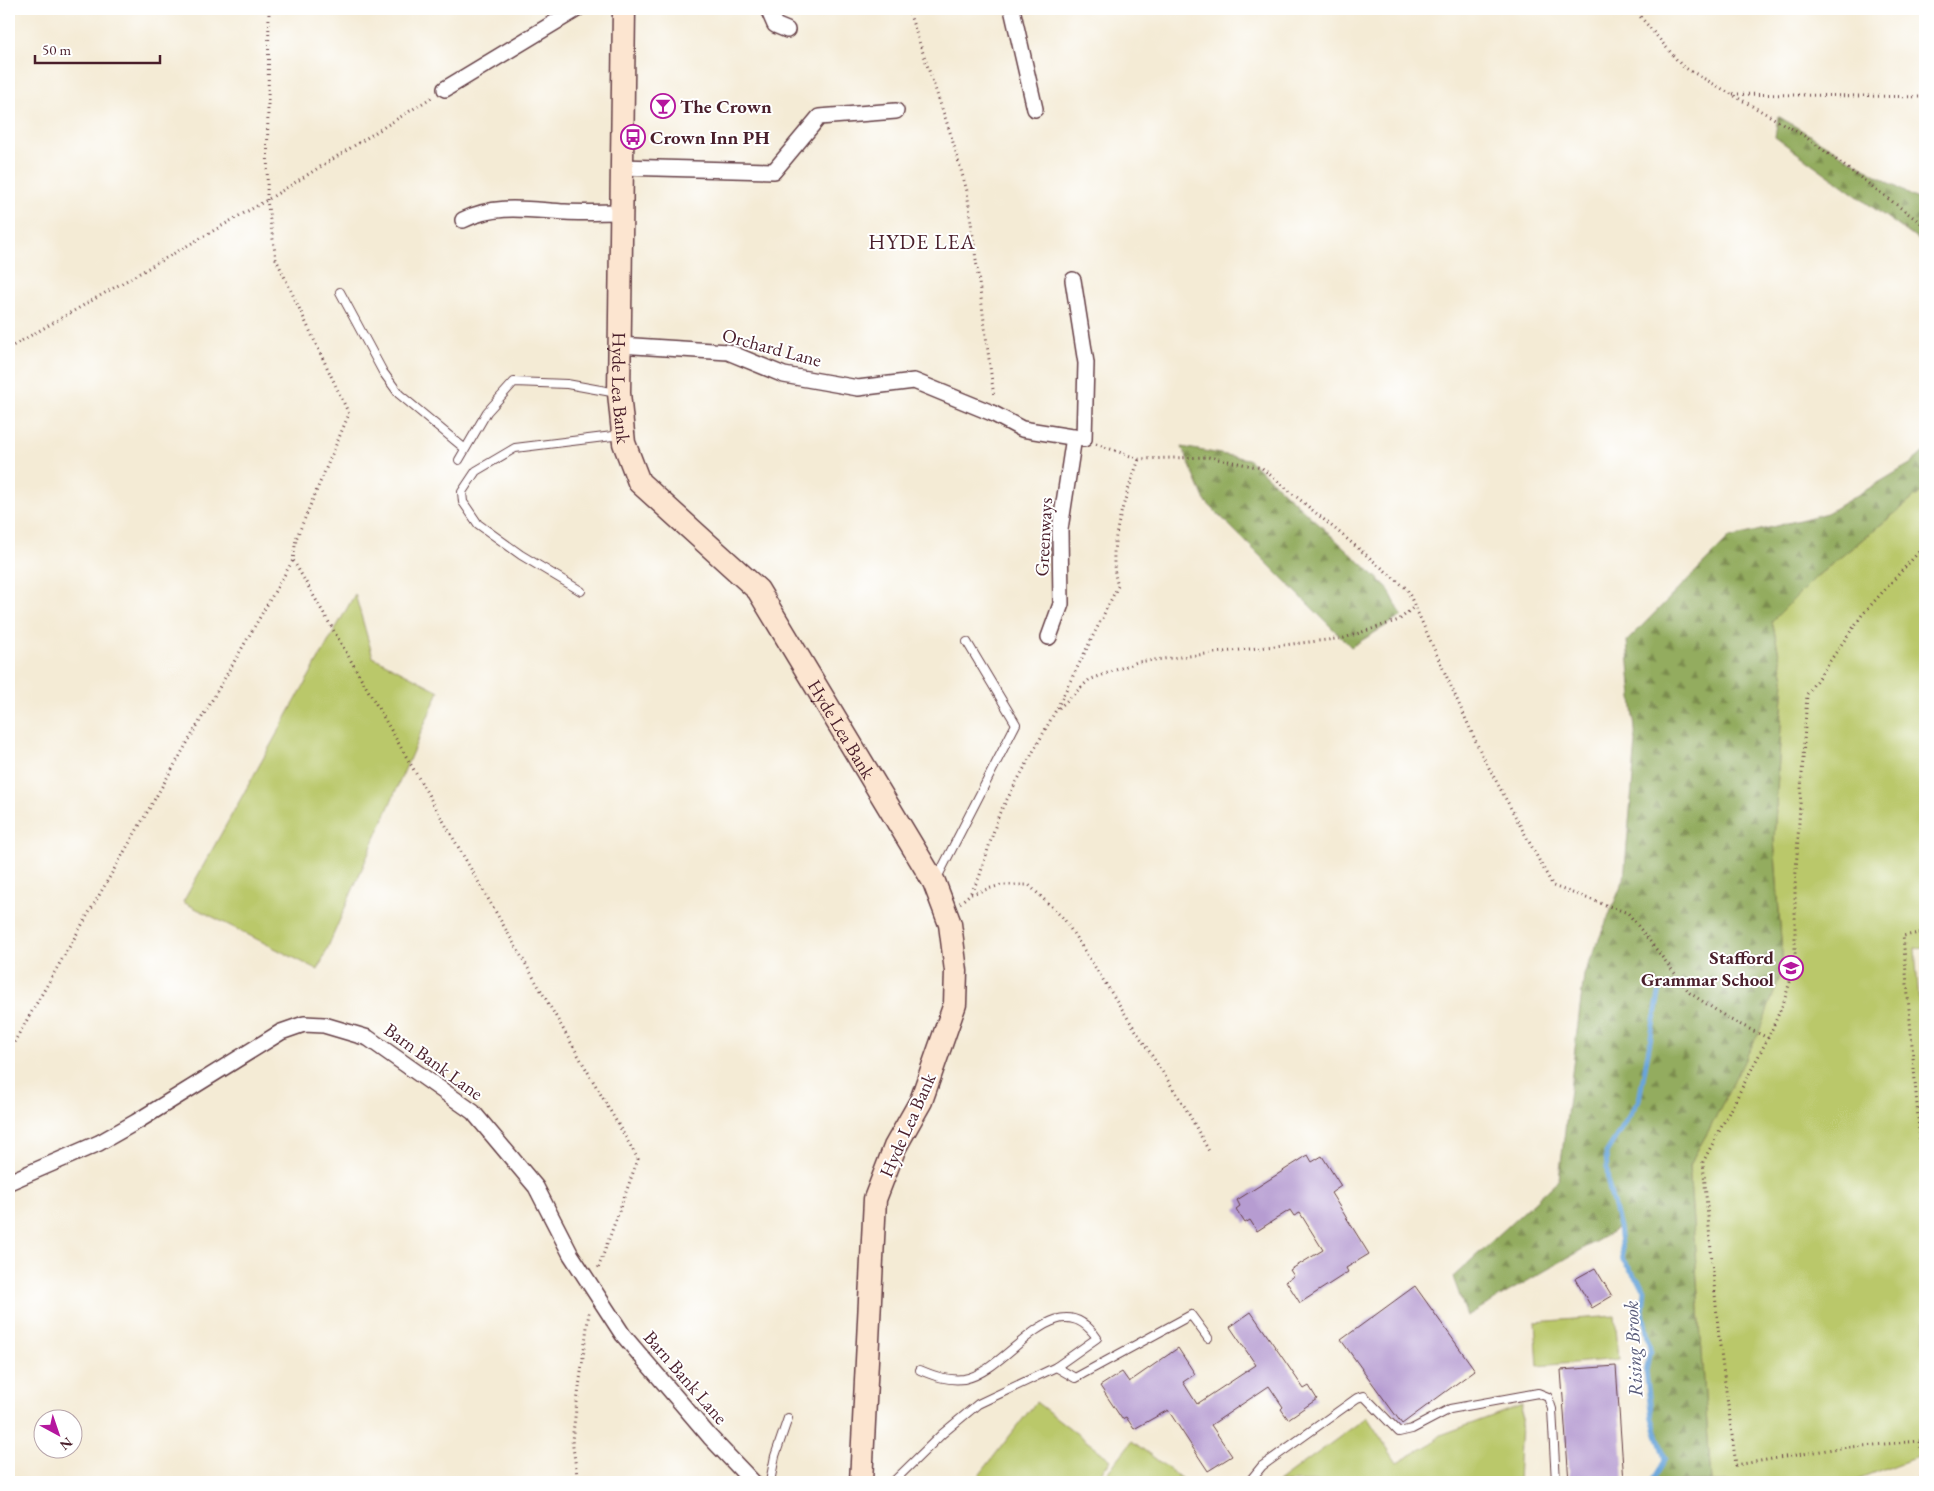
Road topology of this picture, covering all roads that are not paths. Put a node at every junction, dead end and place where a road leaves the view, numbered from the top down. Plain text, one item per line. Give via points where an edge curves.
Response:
1 (576, 9) edge
2 (624, 9) edge
3 (768, 9) edge
4 (1012, 9) edge
5 (787, 30) dead end
6 (444, 89) road end
7 (1035, 109) dead end
8 (896, 111) dead end
9 (620, 168) junction
10 (620, 212) junction
11 (463, 220) dead end
12 (1073, 280) dead end
13 (340, 292) dead end
14 (619, 345) junction
15 (619, 394) junction
16 (623, 435) junction
17 (1079, 438) junction
18 (464, 448) junction
19 (459, 460) dead end
20 (581, 591) dead end
21 (1049, 637) dead end
22 (967, 642) dead end
23 (934, 882) junction
24 (9, 1182) edge
25 (1208, 1338) dead end
26 (1056, 1367) junction
27 (920, 1370) dead end
28 (788, 1418) dead end
29 (753, 1482) edge
30 (770, 1482) edge
31 (861, 1482) edge
32 (893, 1482) edge
33 (1249, 1482) edge
34 (1556, 1482) edge

1 - 6 street
2 - 9 street, Hyde Lea Bank
3 - 5 street via 775,25
4 - 7 street
8 - 9 street via 819,117 774,171
9 - 10 street, Hyde Lea Bank
10 - 11 street via 500,208 478,212
10 - 14 street, Hyde Lea Bank
12 - 17 street, Greenways via 1086,363
13 - 18 lane via 383,372 399,394
14 - 15 street, Hyde Lea Bank
14 - 17 street, Orchard Lane via 728,352 784,375 858,388 914,381 1022,429
15 - 16 street, Hyde Lea Bank
15 - 18 lane via 567,384 514,382 487,412
16 - 20 lane via 515,448 476,471 462,492 463,502 478,524
16 - 23 street, Hyde Lea Bank via 639,482 758,590
17 - 21 street, Greenways via 1060,529 1061,604
18 - 19 lane
22 - 23 lane via 1016,724
23 - 31 street, Hyde Lea Bank via 948,913 956,971 955,1004 921,1101 895,1147 875,1199
24 - 29 street, Barn Bank Lane via 99,1143 281,1032 304,1024 324,1024 368,1038 473,1112 536,1187 571,1255 623,1335
25 - 26 lane via 1191,1315 1075,1378
26 - 27 lane via 1097,1338 1087,1324 1065,1316 1046,1322 984,1370 964,1379 940,1378
26 - 32 lane via 978,1404
28 - 30 lane
33 - 34 lane via 1262,1466 1357,1398 1364,1396 1399,1432 1412,1429 1450,1409 1538,1393 1548,1397 1552,1409

